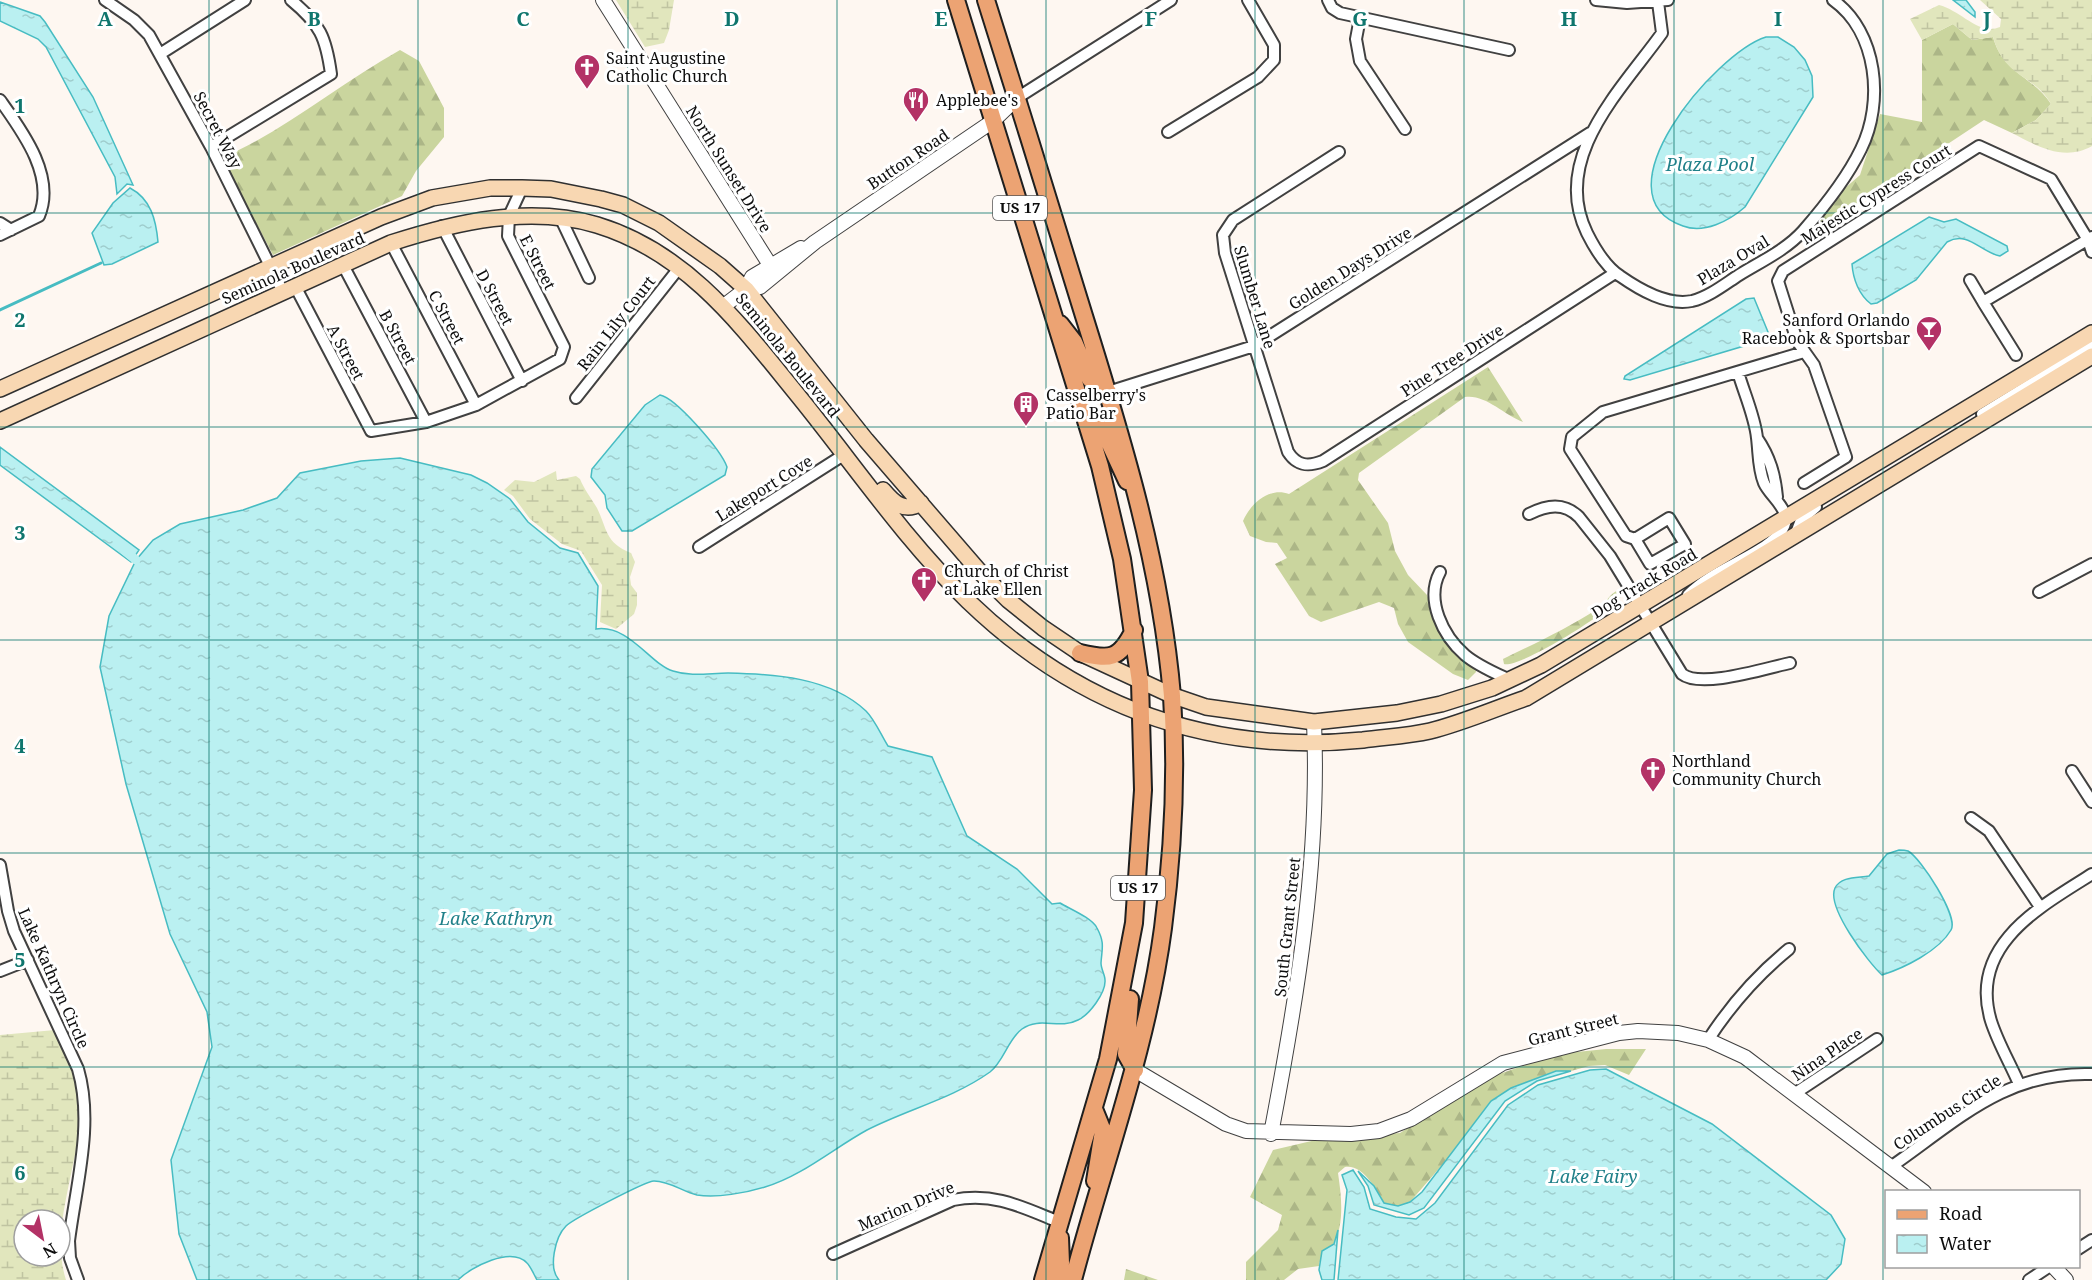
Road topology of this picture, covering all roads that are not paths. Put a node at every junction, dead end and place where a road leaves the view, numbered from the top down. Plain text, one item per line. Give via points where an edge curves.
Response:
1 (105, 0) edge
2 (245, 0) edge
3 (291, 0) edge
4 (603, 0) edge
5 (956, 0) edge
6 (986, 0) edge
7 (1172, 0) edge
8 (1248, 0) edge
9 (1328, 0) edge
10 (1596, 0) edge
11 (1833, 0) edge
12 (1663, 1) edge
13 (1360, 18) junction
14 (1509, 50) dead end
15 (160, 54) junction
16 (1017, 98) junction
17 (0, 100) edge
18 (993, 121) junction
19 (1405, 129) dead end
20 (1168, 132) dead end
21 (1591, 132) junction
22 (211, 147) junction
23 (1340, 152) dead end
24 (522, 188) junction
25 (509, 216) junction
26 (561, 219) junction
27 (0, 223) edge
28 (442, 226) junction
29 (12, 230) junction
30 (0, 235) edge
31 (2091, 240) edge
32 (391, 243) junction
33 (814, 243) junction
34 (2092, 252) edge
35 (770, 265) junction
36 (272, 267) junction
37 (344, 267) junction
38 (679, 268) junction
39 (1616, 273) junction
40 (589, 278) dead end
41 (1970, 280) dead end
42 (289, 289) junction
43 (746, 289) junction
44 (1983, 302) junction
45 (725, 305) junction
46 (1052, 313) junction
47 (2092, 333) edge
48 (1254, 346) junction
49 (2092, 346) edge
50 (1804, 352) junction
51 (2016, 355) dead end
52 (2092, 356) edge
53 (1738, 372) junction
54 (522, 381) junction
55 (0, 389) edge
56 (1108, 392) junction
57 (576, 398) dead end
58 (476, 405) junction
59 (1964, 411) junction
60 (0, 421) edge
61 (1086, 421) junction
62 (426, 422) junction
63 (1969, 429) junction
64 (1757, 438) junction
65 (845, 454) junction
66 (1771, 463) junction
67 (1302, 465) joint
68 (1760, 467) junction
69 (1804, 483) dead end
70 (1777, 497) junction
71 (921, 503) junction
72 (1141, 508) junction
73 (1529, 514) dead end
74 (1786, 518) junction
75 (1796, 533) junction
76 (1635, 539) junction
77 (699, 547) dead end
78 (2092, 564) edge
79 (1440, 572) dead end
80 (2039, 592) dead end
81 (1680, 603) junction
82 (1641, 606) junction
83 (1650, 621) junction
84 (1134, 630) junction
85 (1080, 653) junction
86 (1790, 663) dead end
87 (1510, 680) junction
88 (1140, 682) junction
89 (1172, 695) junction
90 (1141, 714) junction
91 (1314, 722) junction
92 (1173, 726) junction
93 (1315, 744) junction
94 (2072, 771) dead end
95 (2092, 802) edge
96 (1971, 818) dead end
97 (0, 865) edge
98 (2092, 874) edge
99 (2040, 907) junction
100 (1789, 949) dead end
101 (28, 960) junction
102 (1128, 960) junction
103 (0, 971) edge
104 (1877, 1039) dead end
105 (1708, 1040) junction
106 (1136, 1070) junction
107 (2092, 1074) edge
108 (2019, 1084) junction
109 (1794, 1094) junction
110 (1094, 1109) junction
111 (1271, 1134) junction
112 (1892, 1166) junction
113 (1923, 1190) edge
114 (1092, 1212) junction
115 (1059, 1222) junction
116 (2092, 1239) edge
117 (2080, 1248) edge
118 (833, 1254) dead end
119 (2048, 1268) edge
120 (2053, 1268) edge
121 (78, 1280) edge
122 (1043, 1280) edge
123 (1057, 1280) edge
124 (1073, 1280) edge
125 (2030, 1280) edge
126 (2066, 1280) edge

1 - 15 street, Secret Way via 134,20
2 - 15 street
3 - 22 street via 312,18 326,42 331,74
4 - 35 street, North Sunset Drive
5 - 18 main road, US 17
6 - 16 main road, US 17
7 - 16 street
8 - 20 street via 1274,45 1274,60 1258,77
9 - 13 street via 1340,13
10 - 12 street
11 - 39 street, Plaza Oval via 1854,20 1864,38 1870,55 1873,105 1861,149 1802,232 1707,295 1691,301 1657,296
12 - 21 street, Plaza Oval via 1662,33
13 - 14 street
13 - 19 street via 1356,39 1360,61
15 - 22 street, Secret Way
16 - 18 street, Button Road
16 - 56 main road, US 17
17 - 29 street via 30,147 43,185 39,216
18 - 33 street, Button Road
18 - 46 main road, US 17
21 - 39 street, Plaza Oval via 1578,170 1579,210 1590,239
21 - 48 street, Golden Days Drive
22 - 36 street, Secret Way
23 - 48 street, Slumber Lane via 1233,220 1223,235
24 - 25 street, E Street
24 - 36 main road, Seminola Boulevard via 490,188 432,198
24 - 43 main road, Seminola Boulevard via 551,189 623,205 659,223
25 - 26 main road, Seminola Boulevard
25 - 28 main road, Seminola Boulevard
25 - 54 street, E Street via 508,236 564,347 560,359
26 - 38 main road, Seminola Boulevard via 615,232
26 - 40 street
27 - 29 street
28 - 32 main road, Seminola Boulevard
28 - 54 street, D Street
29 - 30 street
31 - 34 street, Majestic Cypress Court
31 - 44 street
31 - 50 street, Majestic Cypress Court via 2051,179 1979,146 1780,275 1781,291
32 - 37 main road, Seminola Boulevard
32 - 58 street, C Street
33 - 35 street, Button Road
33 - 43 street, Button Road via 760,287
35 - 43 street, Button Road via 752,277
36 - 42 street, Secret Way
36 - 55 main road, Seminola Boulevard
37 - 42 main road, Seminola Boulevard
37 - 62 street, B Street
38 - 45 main road, Seminola Boulevard
38 - 57 street, Rain Lily Court
39 - 67 street, Pine Tree Drive via 1323,460
41 - 44 street
42 - 60 main road, Seminola Boulevard
42 - 62 street, A Street via 371,431
43 - 45 street, Button Road
43 - 71 main road, Seminola Boulevard
44 - 51 street
45 - 65 main road, Seminola Boulevard
46 - 56 main road via 1074,342 1090,379
46 - 61 main road, US 17
47 - 59 main road, Dog Track Road
48 - 56 street, Golden Days Drive
48 - 67 street, Slumber Lane via 1288,452
49 - 63 street via 1980,415
50 - 53 street
50 - 69 street, Majestic Cypress Court via 1814,365 1846,457
52 - 63 main road
53 - 64 street
53 - 76 street via 1604,412 1572,437 1570,449 1626,536
54 - 58 street
56 - 72 main road, US 17
58 - 62 street
59 - 74 main road, Dog Track Road
59 - 75 street via 1947,428 1811,510 1797,525
61 - 72 main road via 1101,425
61 - 84 main road, US 17 via 1113,514
63 - 75 main road
64 - 66 street
64 - 68 street
65 - 71 main road via 854,456 896,504 911,508
65 - 77 street, Lakeport Cove
65 - 90 main road, Seminola Boulevard via 906,534 997,628 1072,681
66 - 68 street
66 - 70 street
68 - 70 street via 1765,486
70 - 74 street
71 - 85 main road, Seminola Boulevard via 1008,600
72 - 89 main road, US 17
73 - 82 street via 1558,506 1574,512 1610,556
74 - 81 street via 1783,529 1773,539 1699,584
74 - 82 main road, Dog Track Road
75 - 81 main road
76 - 76 street via 1650,564 1685,544 1669,518
78 - 80 street
79 - 87 street via 1433,590 1435,604 1457,647 1477,663
81 - 83 main road
82 - 83 street
82 - 87 main road, Dog Track Road
83 - 86 street via 1682,674 1691,680
83 - 93 main road via 1526,698 1429,731
84 - 85 main road via 1116,655 1106,659
84 - 88 main road, US 17
85 - 88 main road, Seminola Boulevard
87 - 91 main road, Dog Track Road via 1397,713
88 - 89 main road, Seminola Boulevard
88 - 90 main road, US 17
89 - 91 main road, Dog Track Road via 1206,707
89 - 92 main road, US 17
90 - 92 main road, Seminola Boulevard
90 - 102 main road, US 17 via 1141,845
91 - 93 street, South Grant Street
92 - 93 main road via 1196,732
92 - 106 main road, US 17 via 1167,885 1157,966
93 - 111 street, South Grant Street via 1309,906
94 - 95 street
96 - 99 street via 1989,831
97 - 101 street, Lake Kathryn Circle via 8,911
98 - 99 street, Columbus Circle
99 - 108 street, Columbus Circle via 2002,943 1989,977 1990,1018
100 - 105 street via 1729,1008
101 - 103 street
101 - 121 street, Lake Kathryn Circle via 78,1069 85,1096 85,1124 69,1241
102 - 106 main road via 1126,1054
102 - 110 main road, US 17
104 - 109 street, Nina Place
105 - 109 street, Grant Street via 1745,1058
105 - 111 street, Grant Street via 1654,1031 1619,1033 1503,1063 1412,1119 1379,1131
106 - 111 street, Grant Street via 1226,1124
106 - 114 main road, US 17
107 - 108 street, Columbus Circle via 2054,1076
108 - 112 street, Columbus Circle via 1998,1092
109 - 112 street, Grant Street
110 - 114 main road via 1103,1131
110 - 115 main road, US 17
112 - 113 street, Grant Street
114 - 124 main road, US 17
115 - 118 street, Marion Drive via 999,1199 970,1197 953,1200
115 - 122 main road, US 17
115 - 123 main road via 1061,1263
116 - 117 street
119 - 125 street
120 - 126 street

